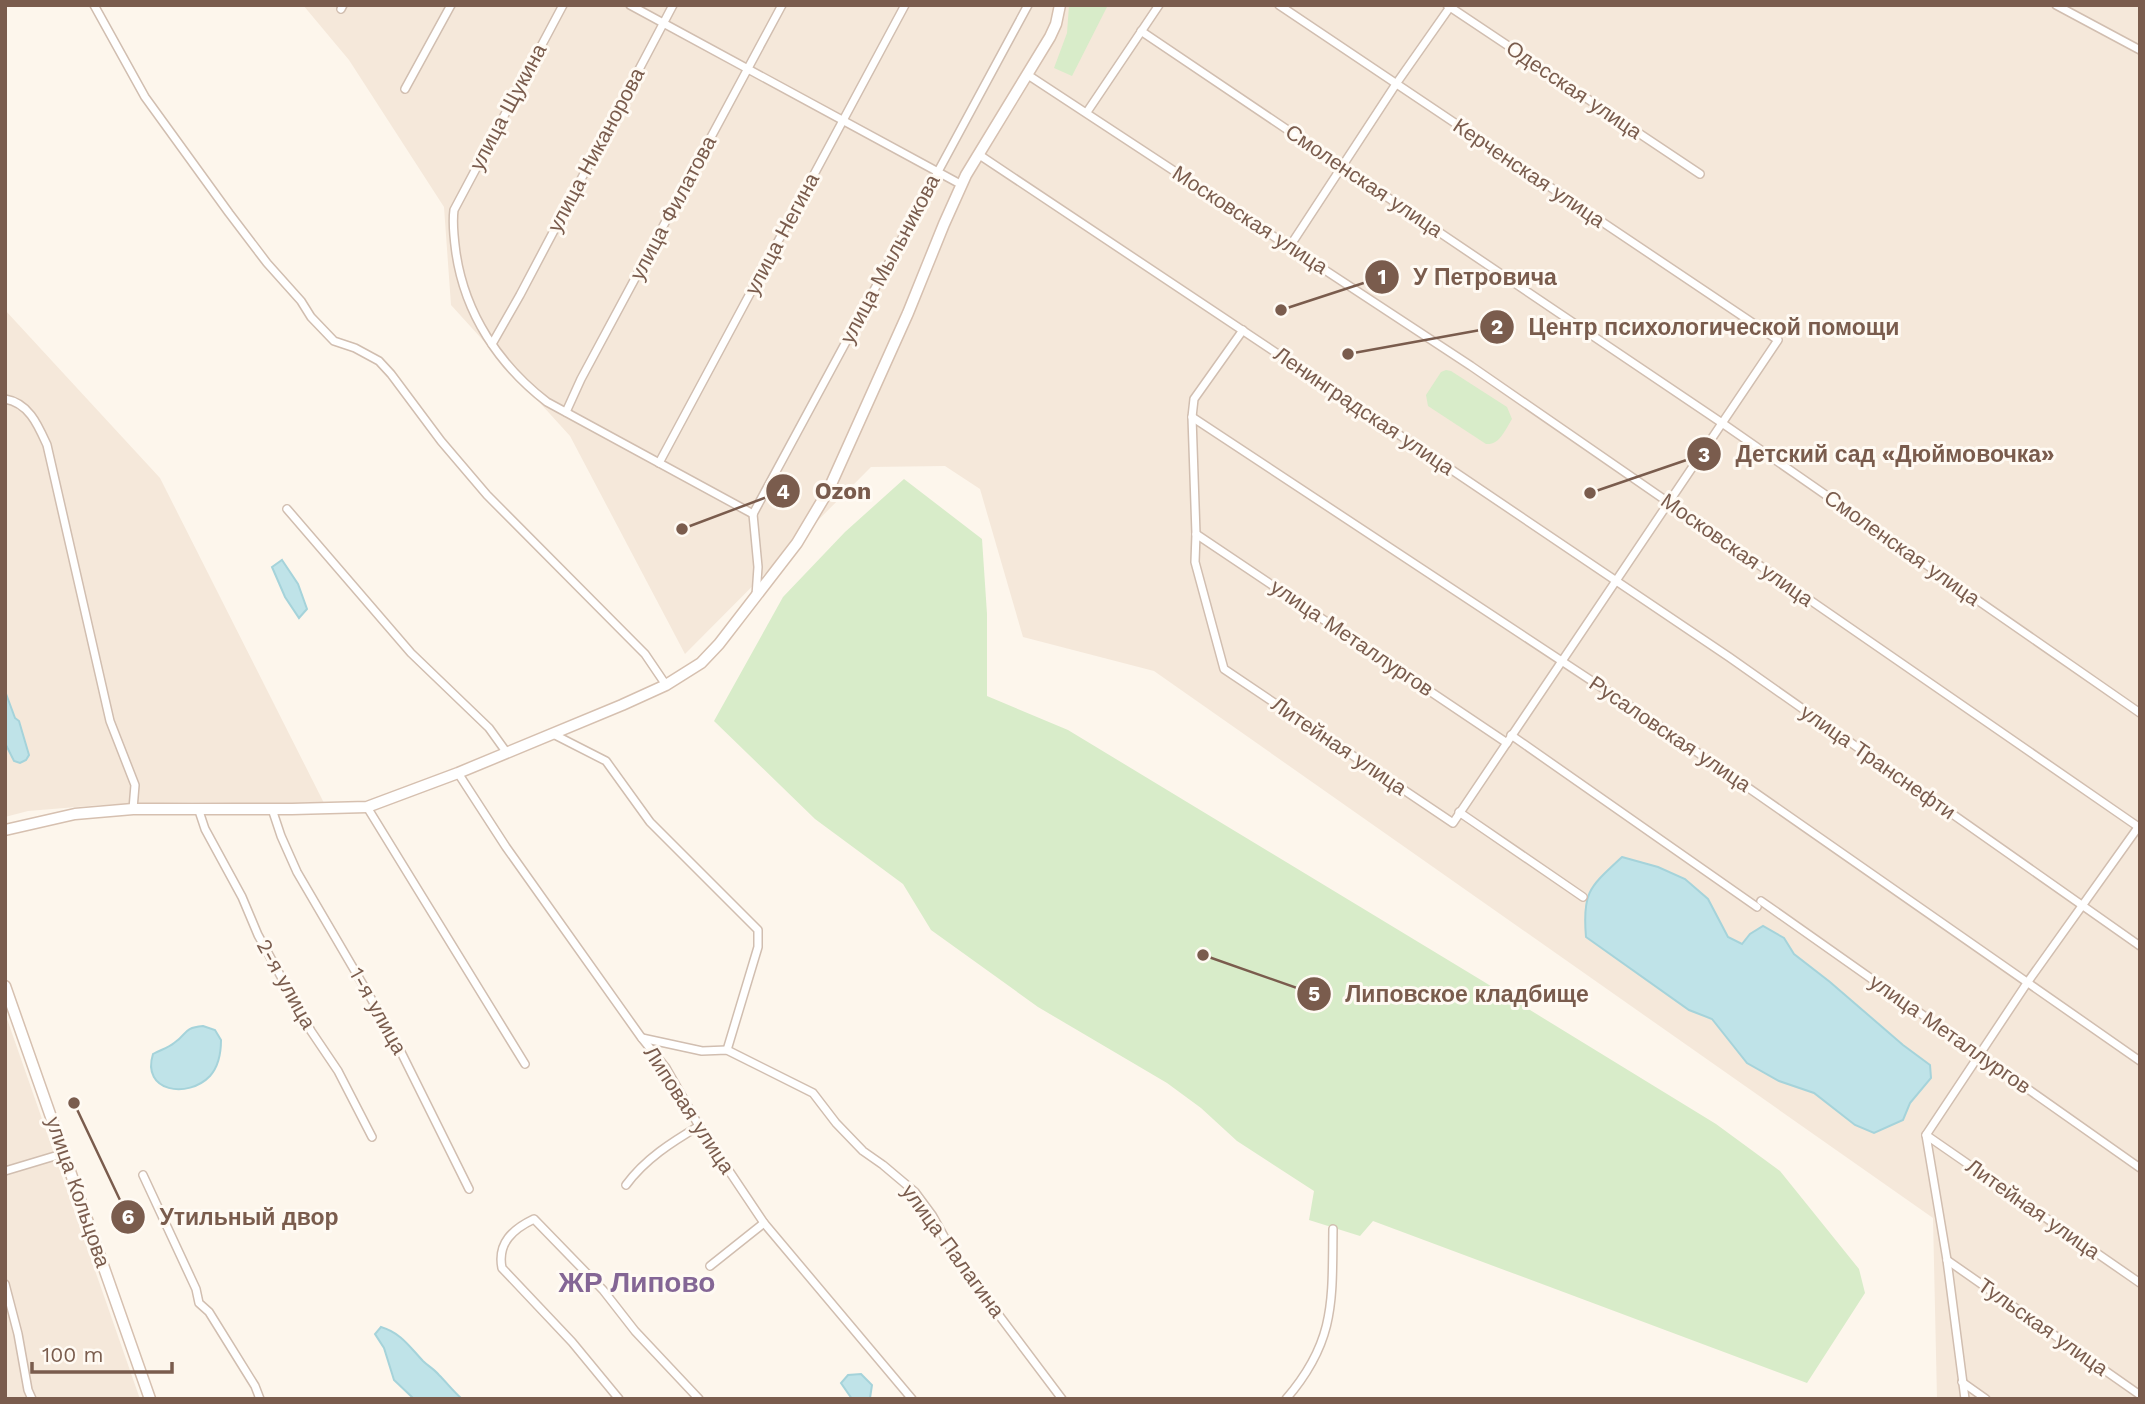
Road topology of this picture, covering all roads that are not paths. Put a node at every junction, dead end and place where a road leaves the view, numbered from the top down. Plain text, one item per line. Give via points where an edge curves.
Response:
1 (94, 5) edge
2 (451, 5) edge
3 (563, 5) edge
4 (630, 5) edge
5 (673, 5) edge
6 (782, 5) edge
7 (905, 5) edge
8 (1028, 5) edge
9 (1060, 5) edge
10 (1159, 5) edge
11 (1279, 5) edge
12 (2056, 5) edge
13 (1449, 6) edge
14 (663, 23) junction
15 (1142, 31) junction
16 (2140, 50) edge
17 (748, 69) junction
18 (1028, 75) junction
19 (1396, 84) junction
20 (405, 89) dead end
21 (1087, 112) junction
22 (843, 121) junction
23 (978, 154) junction
24 (1342, 166) junction
25 (937, 171) junction
26 (1700, 174) dead end
27 (962, 185) junction
28 (1290, 246) junction
29 (1243, 331) junction
30 (492, 344) junction
31 (5, 399) edge
32 (565, 412) junction
33 (1192, 417) junction
34 (1722, 423) junction
35 (659, 463) junction
36 (1668, 502) junction
37 (287, 509) dead end
38 (752, 514) junction
39 (1196, 534) junction
40 (758, 567) junction
41 (772, 575) junction
42 (1615, 580) junction
43 (755, 597) junction
44 (1562, 661) junction
45 (666, 685) junction
46 (2140, 713) edge
47 (553, 734) junction
48 (1509, 739) junction
49 (507, 753) junction
50 (458, 773) junction
51 (366, 807) junction
52 (133, 808) junction
53 (198, 808) junction
54 (272, 809) junction
55 (1460, 812) junction
56 (2139, 827) edge
57 (5, 830) edge
58 (1583, 897) dead end
59 (2081, 905) junction
60 (2140, 946) edge
61 (2027, 983) junction
62 (5, 986) edge
63 (641, 1037) junction
64 (727, 1050) junction
65 (1980, 1055) junction
66 (2140, 1061) edge
67 (525, 1064) dead end
68 (699, 1126) junction
69 (1926, 1135) junction
70 (372, 1137) dead end
71 (65, 1153) junction
72 (2140, 1168) edge
73 (5, 1171) edge
74 (143, 1175) dead end
75 (626, 1185) dead end
76 (469, 1189) dead end
77 (764, 1223) junction
78 (1333, 1229) dead end
79 (1947, 1260) junction
80 (710, 1266) dead end
81 (2140, 1283) edge
82 (5, 1284) edge
83 (1962, 1382) junction
84 (2140, 1395) edge
85 (32, 1399) edge
86 (150, 1399) edge
87 (260, 1399) edge
88 (619, 1399) edge
89 (699, 1399) edge
90 (912, 1399) edge
91 (1062, 1399) edge
92 (1286, 1399) edge
93 (1965, 1399) edge
94 (1986, 1399) edge

1 - 45 street via 145,97 267,263 334,341 379,361 464,468 645,654
2 - 20 street
3 - 30 street, улица Щукина via 454,210 462,286
4 - 14 street
5 - 14 street, улица Никанорова
6 - 17 street, улица Филатова
7 - 22 street, улица Негина
8 - 25 street, улица Мыльникова
9 - 18 street via 1056,24
10 - 15 street
11 - 19 street, Керченская улица
12 - 16 street
13 - 19 street
13 - 26 street, Одесская улица
14 - 17 street
14 - 30 street, улица Никанорова
15 - 21 street
15 - 24 street, Смоленская улица
17 - 22 street
17 - 32 street, улица Филатова
18 - 21 street, Московская улица
18 - 23 street
19 - 24 street
19 - 34 street, Керченская улица via 1778,340
21 - 28 street, Московская улица
22 - 25 street
22 - 35 street, улица Негина
23 - 27 street
23 - 29 street, Ленинградская улица
24 - 28 street
24 - 34 street, Смоленская улица
25 - 27 street
25 - 38 street, улица Мыльникова
27 - 41 street via 843,461 811,520
28 - 36 street, Московская улица
29 - 33 street via 1194,399
29 - 42 street, Ленинградская улица
30 - 32 street via 526,385
31 - 52 street via 27,410 47,445 110,720 135,785
32 - 35 street
33 - 39 street
33 - 44 street, Русаловская улица
34 - 36 street
34 - 46 street, Смоленская улица
35 - 38 street
36 - 42 street
36 - 56 street, Московская улица
37 - 49 street via 411,653 489,728
38 - 40 street
39 - 48 street, улица Металлургов
39 - 55 street, Литейная улица via 1195,562 1224,669 1453,822
40 - 41 street
40 - 43 street
41 - 43 street
42 - 44 street
42 - 59 street, улица Транснефти
43 - 45 street via 709,656
44 - 48 street
44 - 61 street, Русаловская улица
45 - 47 street
47 - 49 street
47 - 64 street via 606,761 650,822 758,930 758,947
48 - 55 street
48 - 65 street, улица Металлургов
49 - 50 street
50 - 51 street
50 - 63 street, Липовая улица
51 - 54 street
51 - 67 street
52 - 53 street
52 - 57 street via 75,814
53 - 54 street
53 - 70 street, 2-я улица via 258,936
54 - 76 street, 1-я улица via 297,872 393,1037
55 - 58 street
56 - 59 street
59 - 60 street, улица Транснефти
59 - 61 street
61 - 65 street
61 - 66 street, Русаловская улица
62 - 71 street, улица Кольцова
63 - 64 street, улица Палагина via 702,1051
63 - 68 street, Липовая улица via 666,1068
64 - 91 street, улица Палагина via 813,1093 863,1151 915,1192 956,1258
65 - 69 street
65 - 72 street, улица Металлургов
68 - 75 street via 666,1146
68 - 77 street, Липовая улица
69 - 79 street
69 - 81 street, Литейная улица
71 - 73 street
71 - 86 street, улица Кольцова
74 - 87 street via 199,1303 209,1312
77 - 80 street
77 - 90 street, Липовая улица
78 - 92 street via 1327,1328 1313,1363
79 - 83 street
79 - 84 street, Тульская улица
82 - 85 street
83 - 93 street
83 - 94 street
88 - 89 street via 502,1268 500,1259 511,1232 534,1219

